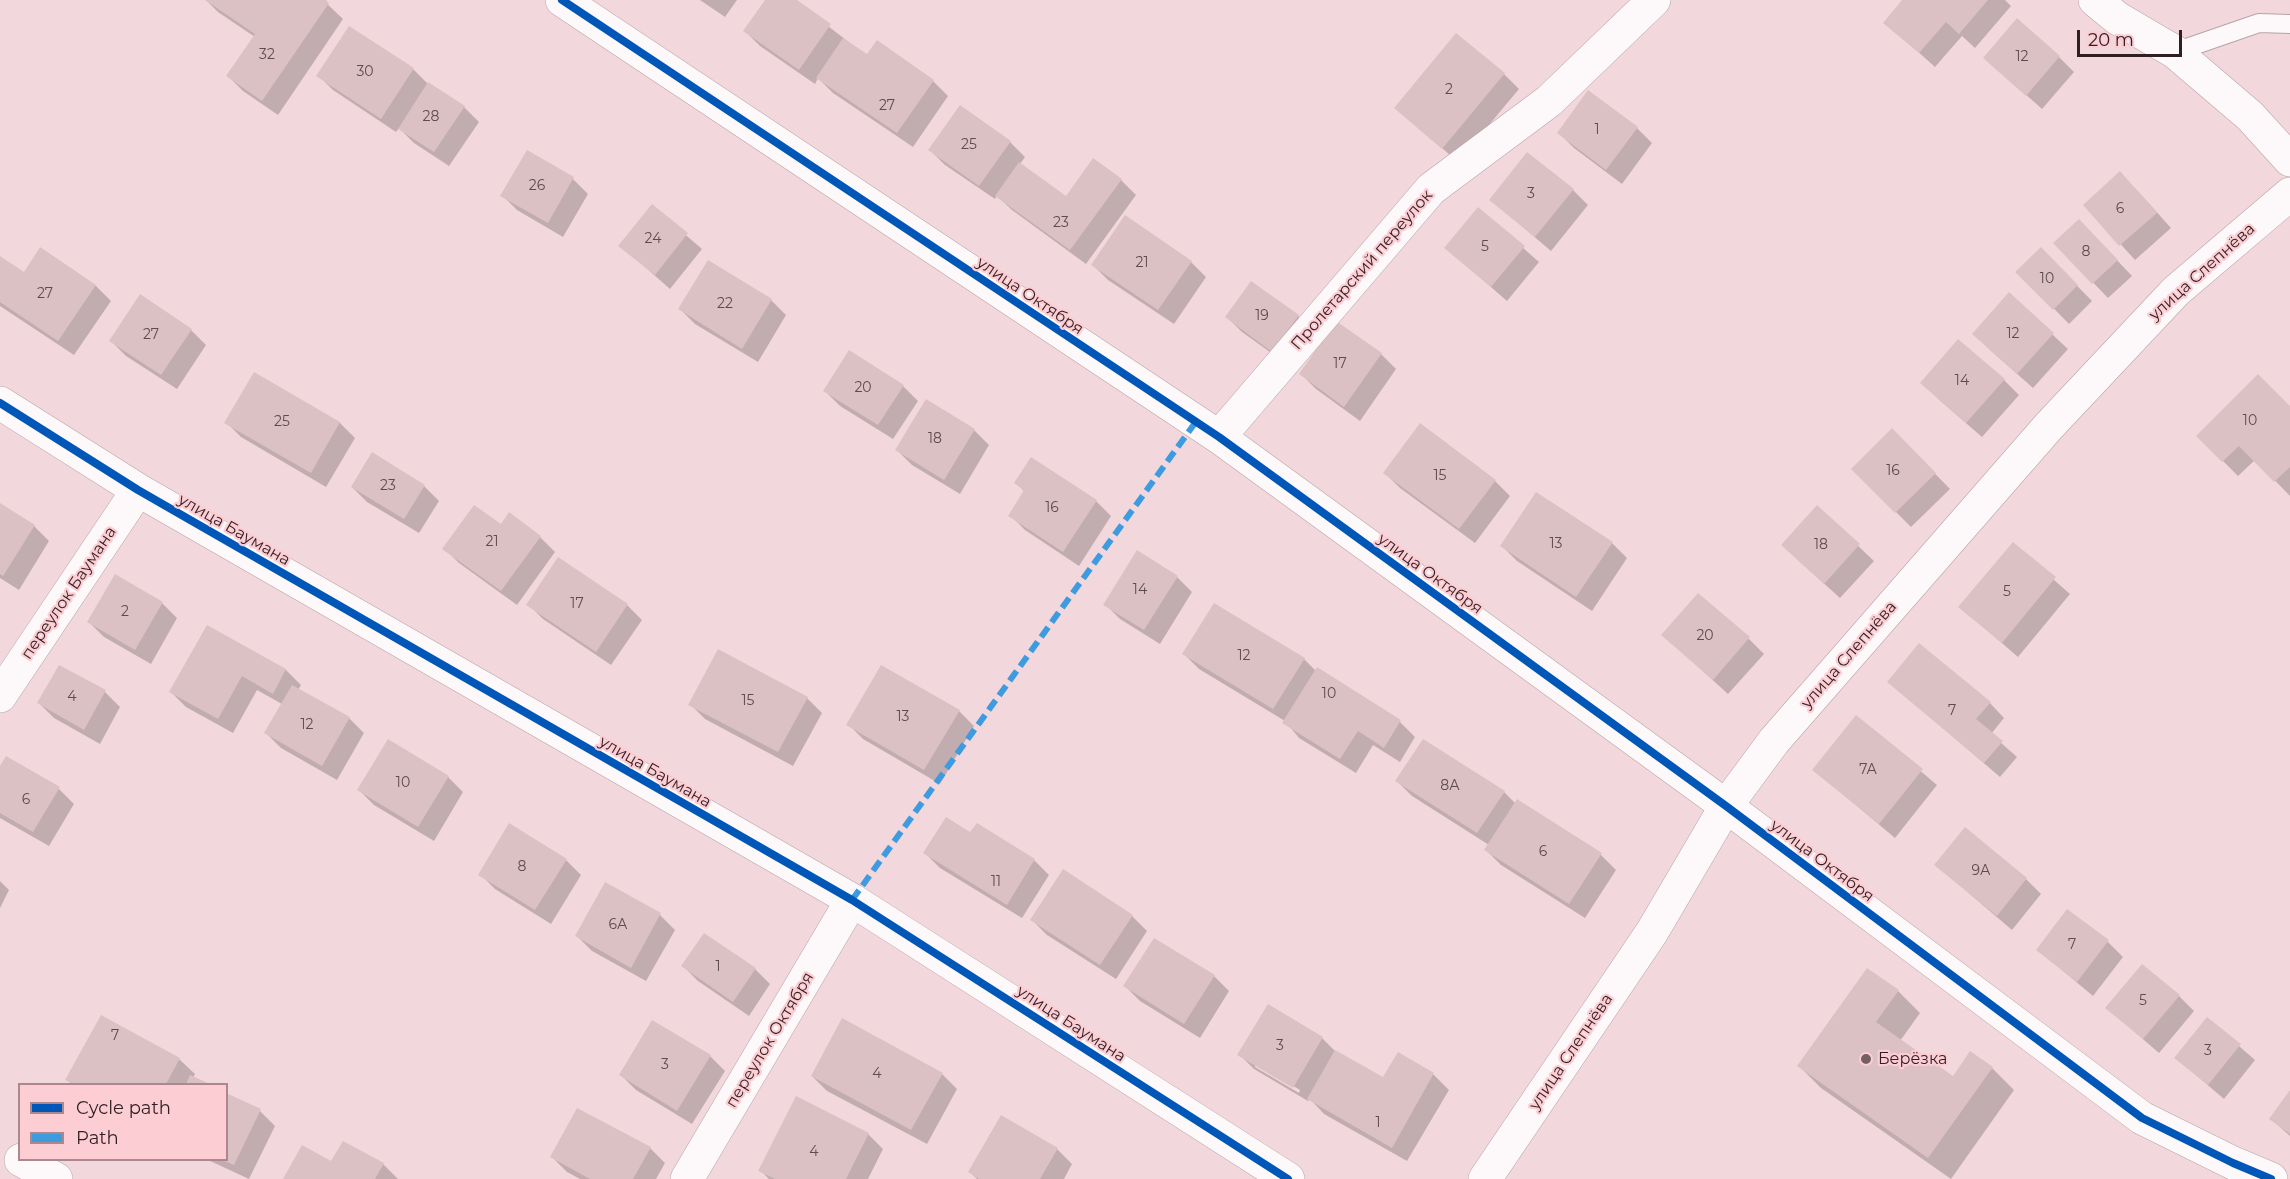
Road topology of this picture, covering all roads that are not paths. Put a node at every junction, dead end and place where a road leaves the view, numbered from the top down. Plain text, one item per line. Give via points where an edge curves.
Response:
1 (562, 0) edge
2 (1654, 0) edge
3 (2095, 0) edge
4 (2290, 24) edge
5 (2175, 52) junction
6 (2290, 160) edge
7 (2290, 194) edge
8 (0, 402) edge
9 (1219, 437) junction
10 (138, 490) junction
11 (0, 696) edge
12 (1726, 806) junction
13 (852, 900) junction
14 (0, 1147) edge
15 (18, 1158) edge
16 (24, 1161) edge
17 (56, 1179) edge
18 (687, 1179) edge
19 (1288, 1179) edge
20 (1485, 1179) edge
21 (2271, 1179) edge

1 - 9 street, улица Октября
2 - 9 street, Пролетарский переулок via 1549,101 1431,189
3 - 5 street via 2117,18
4 - 5 lane via 2259,23
5 - 6 street via 2250,116
7 - 12 street, улица Слепнёва via 2176,291 2049,426 1774,741
8 - 10 street, улица Баумана
9 - 12 street, улица Октября
10 - 11 street, переулок Баумана
10 - 13 street, улица Баумана
12 - 20 street, улица Слепнёва via 1652,932
12 - 21 street, улица Октября via 2142,1118
13 - 18 street, переулок Октября
13 - 19 street, улица Баумана
14 - 15 street
16 - 17 street

